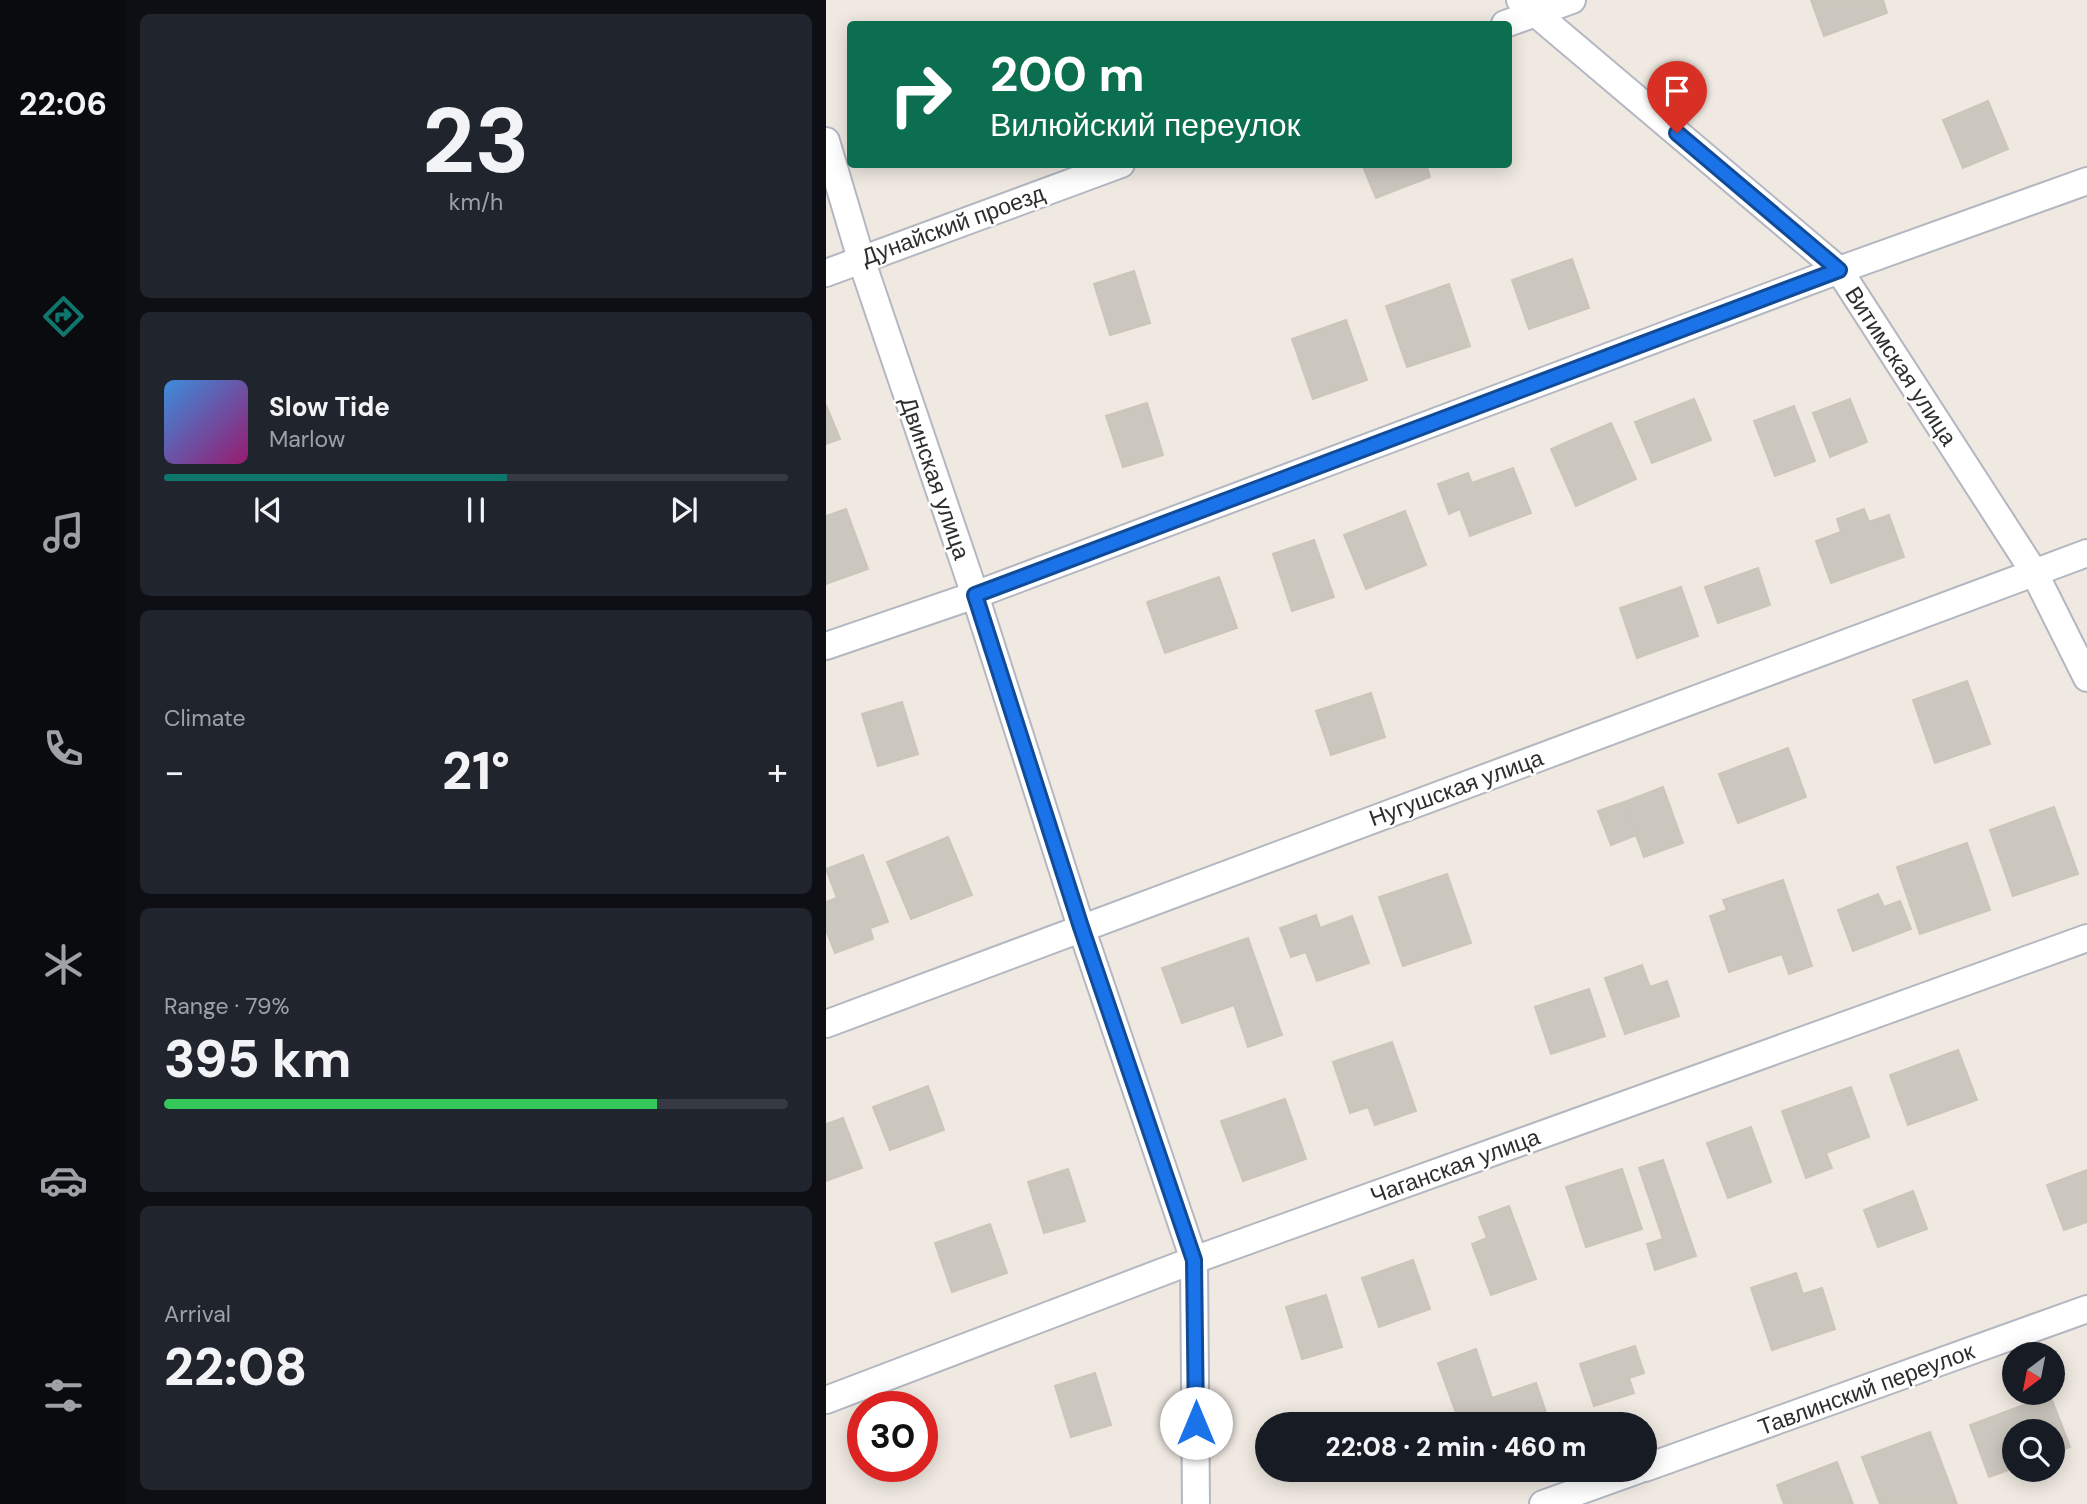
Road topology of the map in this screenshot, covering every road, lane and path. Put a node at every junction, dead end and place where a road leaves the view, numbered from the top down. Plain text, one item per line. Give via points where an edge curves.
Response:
1 (1572, 0) edge
2 (1528, 7) edge
3 (1510, 21) edge
4 (826, 141) edge
5 (1110, 168) edge
6 (2087, 181) edge
7 (861, 259) junction
8 (1839, 270) junction
9 (826, 273) edge
10 (2087, 552) edge
11 (2034, 572) junction
12 (975, 595) junction
13 (826, 646) edge
14 (2087, 678) edge
15 (1081, 927) junction
16 (2087, 938) edge
17 (826, 1024) edge
18 (1194, 1260) junction
19 (2087, 1310) edge
20 (826, 1400) edge
21 (1657, 1464) edge
22 (1604, 1482) edge
23 (1196, 1504) edge
24 (1543, 1504) edge

1 - 2 street
2 - 3 street
2 - 8 street, Витимская улица
4 - 7 street, Двинская улица
5 - 7 street, Дунайский проезд
6 - 8 street
7 - 9 street, Дунайский проезд
7 - 12 street, Двинская улица
8 - 11 street, Витимская улица
8 - 12 street
10 - 11 street, Нугушская улица
11 - 14 street, Витимская улица
11 - 15 street, Нугушская улица
12 - 13 street
12 - 15 street, Двинская улица
15 - 17 street, Нугушская улица
15 - 18 street, Двинская улица
16 - 18 street, Чаганская улица
18 - 20 street, Чаганская улица
18 - 23 street, Двинская улица
19 - 21 street, Тавлинский переулок
22 - 24 street

